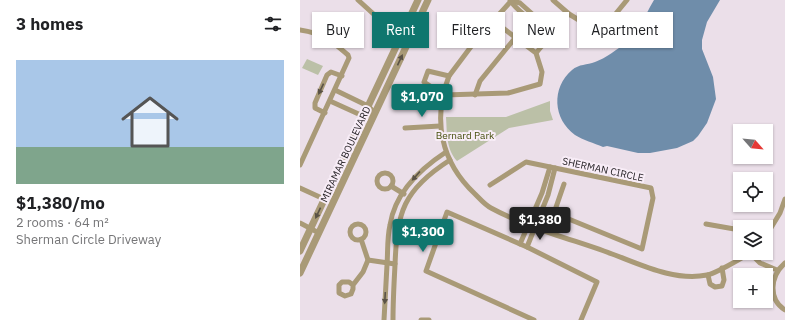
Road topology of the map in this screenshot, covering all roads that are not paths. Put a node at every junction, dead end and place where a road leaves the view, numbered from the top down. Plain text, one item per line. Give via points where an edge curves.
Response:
1 (358, 0) edge
2 (369, 0) edge
3 (418, 0) edge
4 (428, 0) edge
5 (511, 0) edge
6 (553, 0) edge
7 (627, 0) edge
8 (365, 5) junction
9 (372, 12) edge
10 (500, 12) edge
11 (520, 12) edge
12 (530, 12) edge
13 (567, 12) edge
14 (569, 14) edge
15 (300, 30) edge
16 (505, 30) edge
17 (513, 36) edge
18 (513, 40) edge
19 (470, 48) edge
20 (529, 48) edge
21 (540, 48) edge
22 (536, 53) junction
23 (342, 76) junction
24 (449, 76) junction
25 (335, 90) junction
26 (444, 95) junction
27 (475, 95) junction
28 (330, 101) junction
29 (368, 106) junction
30 (325, 113) junction
31 (375, 114) junction
32 (363, 116) junction
33 (440, 126) junction
34 (405, 128) dead end
35 (446, 152) junction
36 (450, 160) junction
37 (300, 164) edge
38 (552, 168) junction
39 (564, 184) dead end
40 (490, 185) dead end
41 (391, 186) dead end
42 (551, 186) junction
43 (300, 188) edge
44 (402, 193) junction
45 (409, 198) junction
46 (324, 199) junction
47 (785, 199) edge
48 (539, 200) junction
49 (545, 202) junction
50 (540, 215) junction
51 (300, 223) edge
52 (529, 224) junction
53 (706, 224) dead end
54 (773, 224) edge
55 (536, 227) junction
56 (310, 228) junction
57 (733, 229) edge
58 (319, 233) junction
59 (361, 239) dead end
60 (520, 244) junction
61 (527, 247) junction
62 (300, 251) edge
63 (368, 260) junction
64 (737, 260) edge
65 (757, 260) edge
66 (387, 263) junction
67 (785, 263) edge
68 (395, 264) junction
69 (722, 268) junction
70 (777, 270) junction
71 (300, 273) edge
72 (708, 275) junction
73 (352, 285) dead end
74 (785, 310) edge
75 (384, 320) edge
76 (393, 320) edge
77 (421, 320) edge
78 (429, 320) edge
79 (534, 320) edge
80 (581, 320) edge

1 - 8 street
2 - 8 street
3 - 29 street, MIRAMAR BOULEVARD
31 -> 4 street, MIRAMAR BOULEVARD
5 - 10 street
5 - 11 street
5 - 12 street via 520,3
6 - 13 street
7 - 14 street via 600,33
8 - 9 street
15 - 23 street via 326,36 348,55
16 - 17 street
18 - 27 street via 480,81
19 - 24 street
20 - 22 street
21 - 22 street
22 - 27 street via 542,72 540,84 508,93
23 - 25 street
23 -> 30 street via 331,72 327,75 314,103 315,108
24 - 26 street
24 - 26 street via 428,71 424,82
25 - 28 street
25 - 29 street
26 - 27 street
26 - 33 street
28 - 30 street
28 - 32 street
29 - 31 street
29 - 32 street, MIRAMAR BOULEVARD
30 - 37 street
31 - 32 street
31 - 58 street, MIRAMAR BOULEVARD
32 - 46 street, MIRAMAR BOULEVARD
33 - 34 street
33 - 35 street
35 - 36 street
35 -> 44 street via 423,168
36 - 45 street via 423,179
36 - 52 street via 462,182 490,208
38 - 39 street, SHERMAN CIRCLE via 651,188 653,198 642,249 554,213
38 - 40 street, SHERMAN CIRCLE via 526,162
38 - 42 street
38 - 48 street
41 - 44 street
42 - 49 street
42 - 50 street via 546,211
43 - 46 street
44 - 45 street
44 - 66 street via 390,224
45 - 68 street via 396,231
46 -> 56 street, MIRAMAR BOULEVARD
47 - 54 street
48 - 49 street
48 - 52 street
49 - 50 street
50 - 55 street
51 - 56 street
52 - 55 street
52 - 60 street
53 - 57 street
55 - 61 street
55 - 72 street via 671,274
56 - 58 street
56 - 62 street, MIRAMAR BOULEVARD
58 - 71 street, MIRAMAR BOULEVARD
59 - 63 street
60 - 61 street
60 - 79 street via 447,212 426,271
61 - 80 street via 597,282
63 - 66 street
63 - 73 street via 363,272
64 - 69 street
65 - 70 street
66 - 68 street
66 -> 75 street
67 - 70 street
68 - 76 street
69 - 72 street
69 - 72 street via 722,286 715,287 710,284
70 - 74 street via 772,294
77 - 78 street

